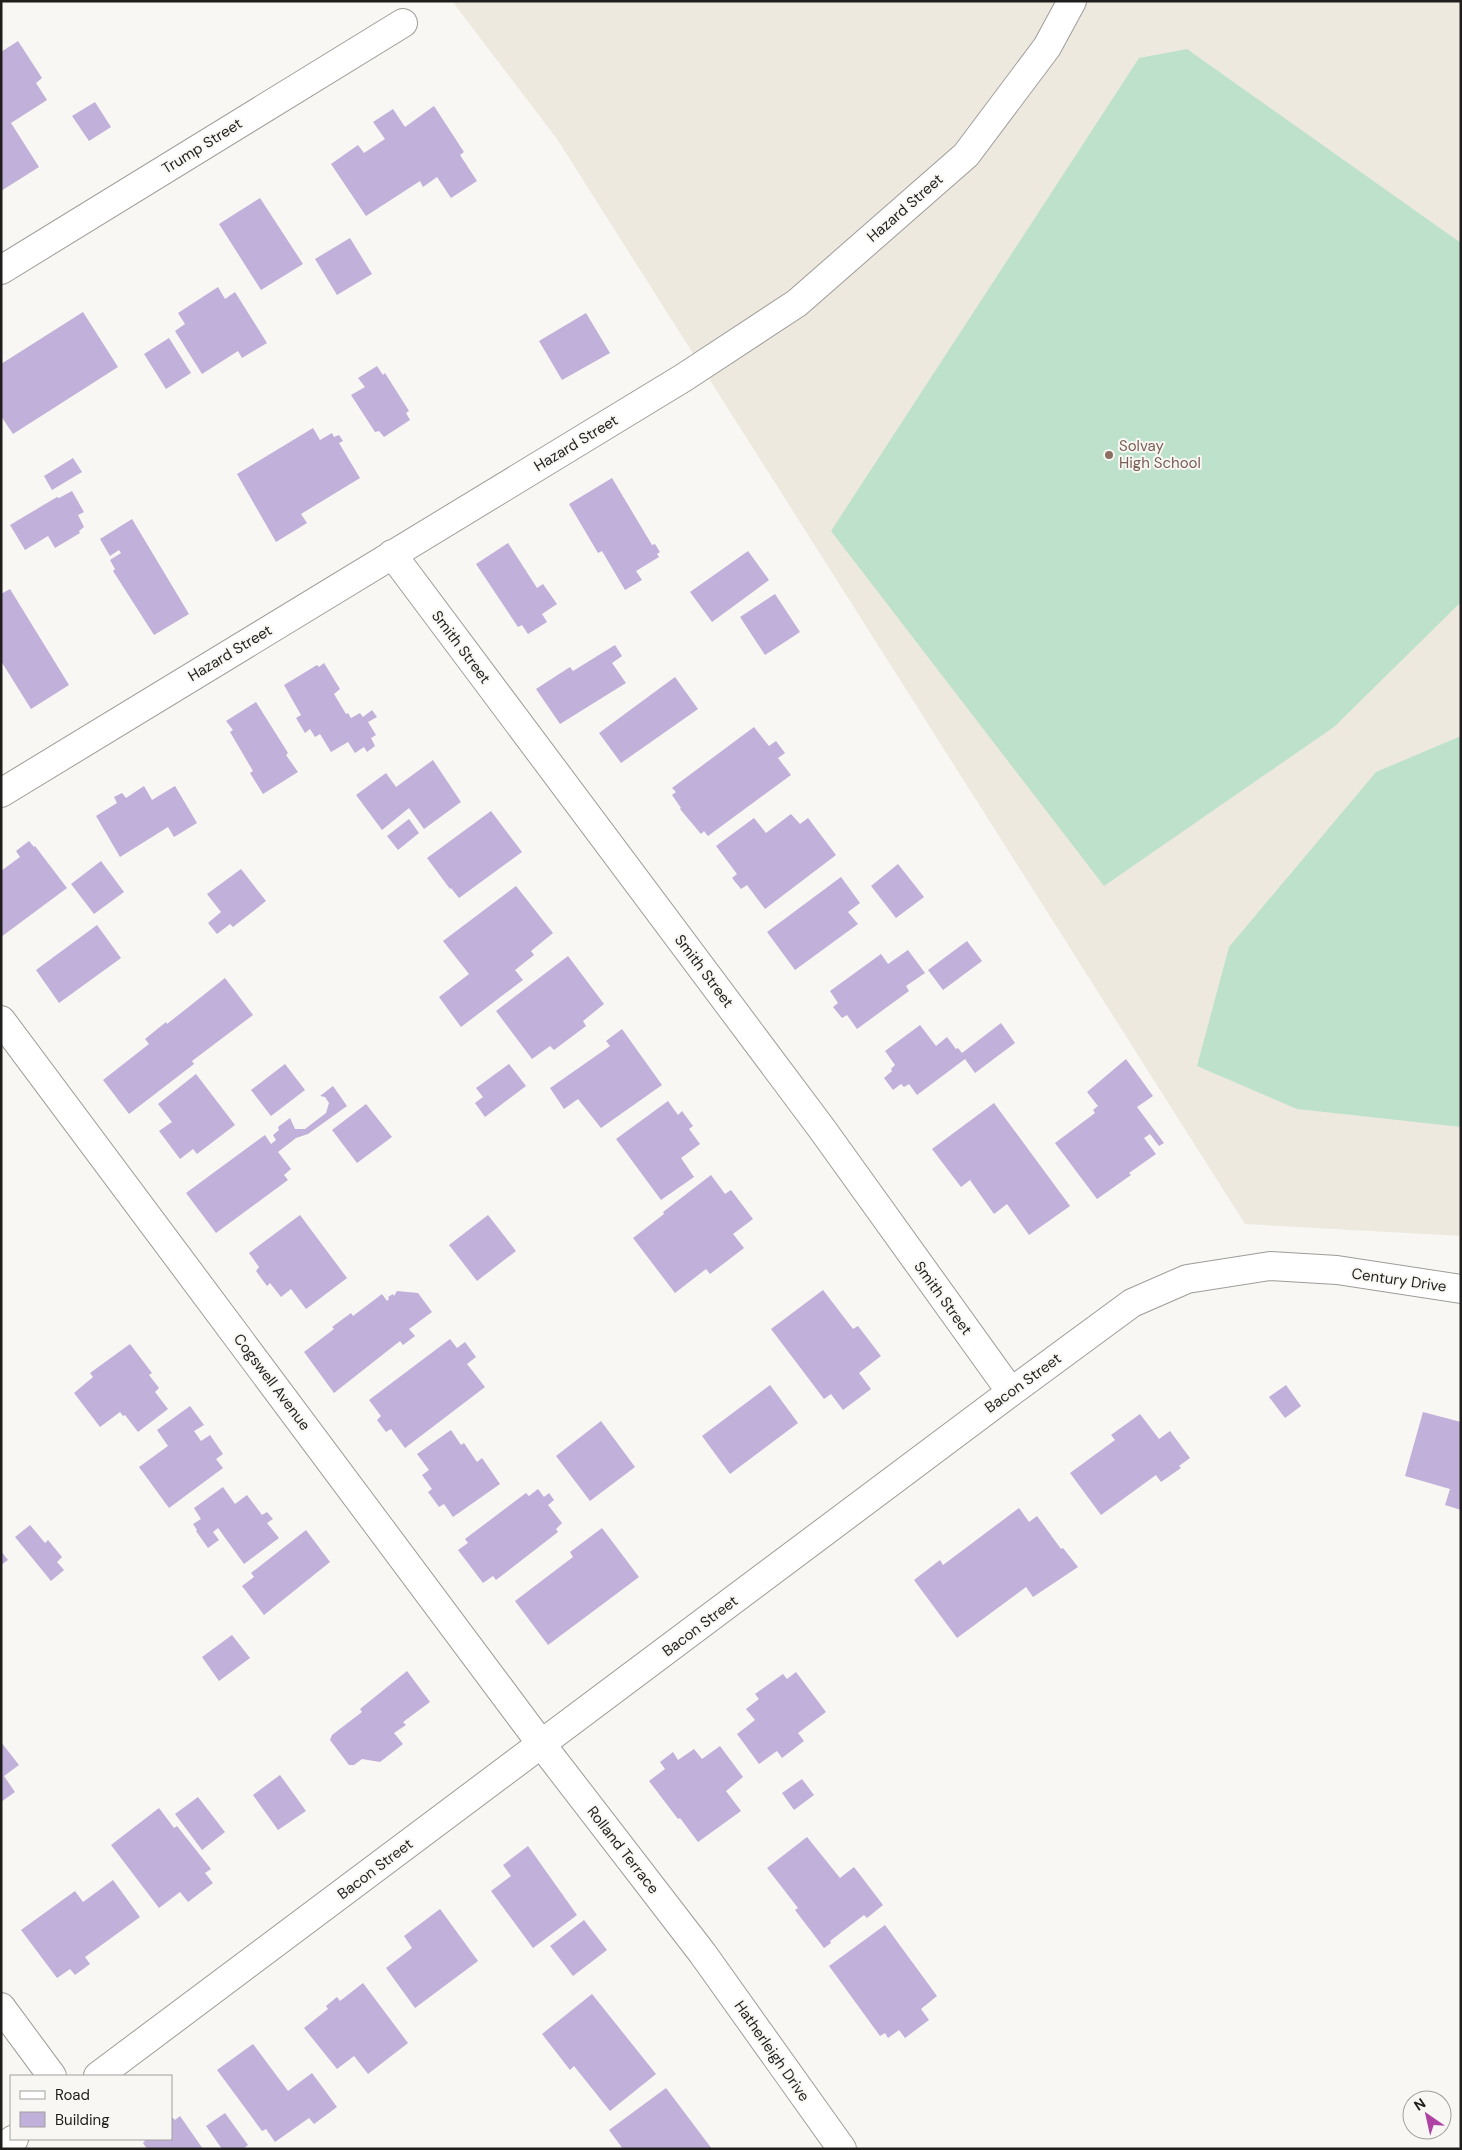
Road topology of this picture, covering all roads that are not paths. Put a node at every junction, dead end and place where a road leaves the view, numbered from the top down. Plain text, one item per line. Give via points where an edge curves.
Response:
1 (1072, 1) edge
2 (403, 23) dead end
3 (1, 270) edge
4 (392, 554) junction
5 (1, 793) edge
6 (1, 1020) edge
7 (1337, 1270) joint
8 (1461, 1289) edge
9 (1011, 1392) junction
10 (542, 1745) junction
11 (704, 1954) joint
12 (1, 2006) edge
13 (51, 2075) edge
14 (99, 2075) edge
15 (13, 2140) edge
16 (1, 2148) edge
17 (842, 2149) edge

1 - 4 street, Hazard Street via 1047,47 966,156 797,303 683,378
2 - 3 street, Trump Street
4 - 5 street, Hazard Street
4 - 9 street, Smith Street via 822,1129
6 - 10 street, Cogswell Avenue
7 - 8 street, Century Drive
7 - 9 street, Bacon Street via 1270,1266 1187,1279 1132,1303
9 - 10 street, Bacon Street
10 - 11 street, Rolland Terrace
10 - 14 street, Bacon Street
11 - 17 street, Hatherleigh Drive
12 - 13 street
15 - 16 street

